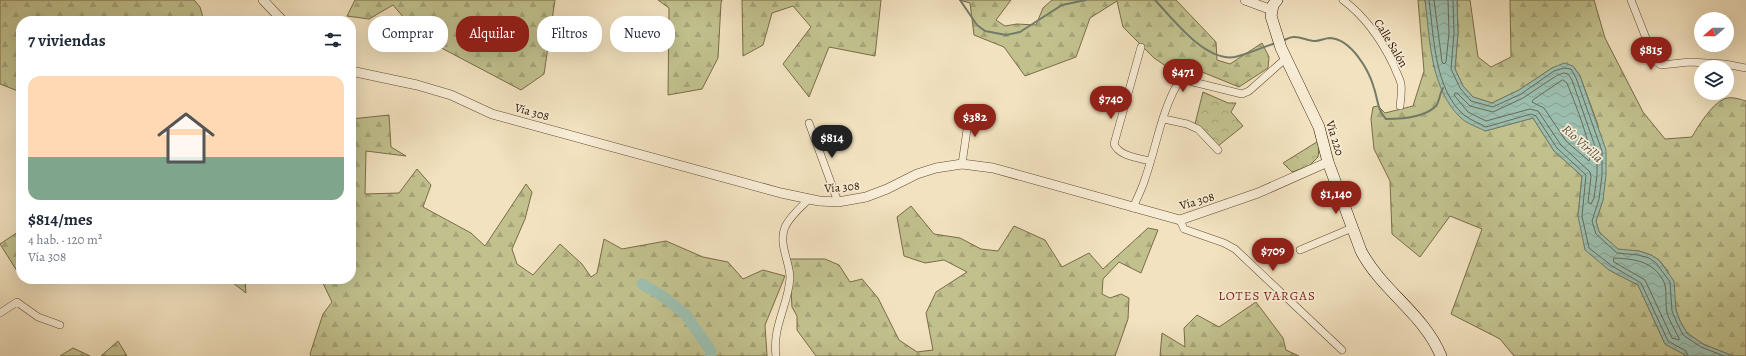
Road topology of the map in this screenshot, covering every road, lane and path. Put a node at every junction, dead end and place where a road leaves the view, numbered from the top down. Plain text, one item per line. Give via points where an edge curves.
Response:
1 (263, 0) edge
2 (1245, 0) edge
3 (1277, 0) edge
4 (1343, 0) edge
5 (1631, 0) edge
6 (1272, 10) junction
7 (279, 16) edge
8 (1141, 47) dead end
9 (1286, 59) junction
10 (1746, 68) edge
11 (356, 72) edge
12 (1400, 106) dead end
13 (970, 108) dead end
14 (1164, 119) junction
15 (809, 123) dead end
16 (1218, 150) dead end
17 (1150, 161) junction
18 (1328, 162) junction
19 (962, 164) junction
20 (809, 199) junction
21 (838, 202) junction
22 (1133, 208) junction
23 (1180, 220) junction
24 (1352, 228) junction
25 (1300, 250) dead end
26 (0, 313) edge
27 (60, 325) dead end
28 (1342, 350) dead end
29 (776, 356) edge
30 (1441, 356) edge

1 - 7 street
2 - 6 street
3 - 6 main road
4 - 12 street, Calle Salón via 1354,8 1373,30 1391,60 1402,92
5 - 10 street via 1657,64 1690,62
6 - 9 main road, Vía 220 via 1272,21
8 - 17 street via 1114,144 1116,150 1122,153
9 - 14 street via 1249,91 1242,94 1185,80 1178,83
9 - 18 main road, Vía 220 via 1319,127
11 - 20 street, Vía 308 via 417,85 451,95 492,114
13 - 19 street
14 - 16 street via 1198,129
14 - 17 street
15 - 21 street
17 - 22 street
18 - 23 street, Vía 308 via 1258,193
18 - 24 main road, Vía 220
19 - 21 street, Vía 308 via 936,168 866,197
19 - 22 street, Vía 308 via 993,168
20 - 21 street, Vía 308
20 - 29 street via 785,228 784,252 790,276 788,296 778,321
22 - 23 street, Vía 308
23 - 28 street via 1184,229 1235,249
24 - 25 street
24 - 30 main road, Vía 220 via 1368,264 1419,319
26 - 27 street via 17,302 38,317

